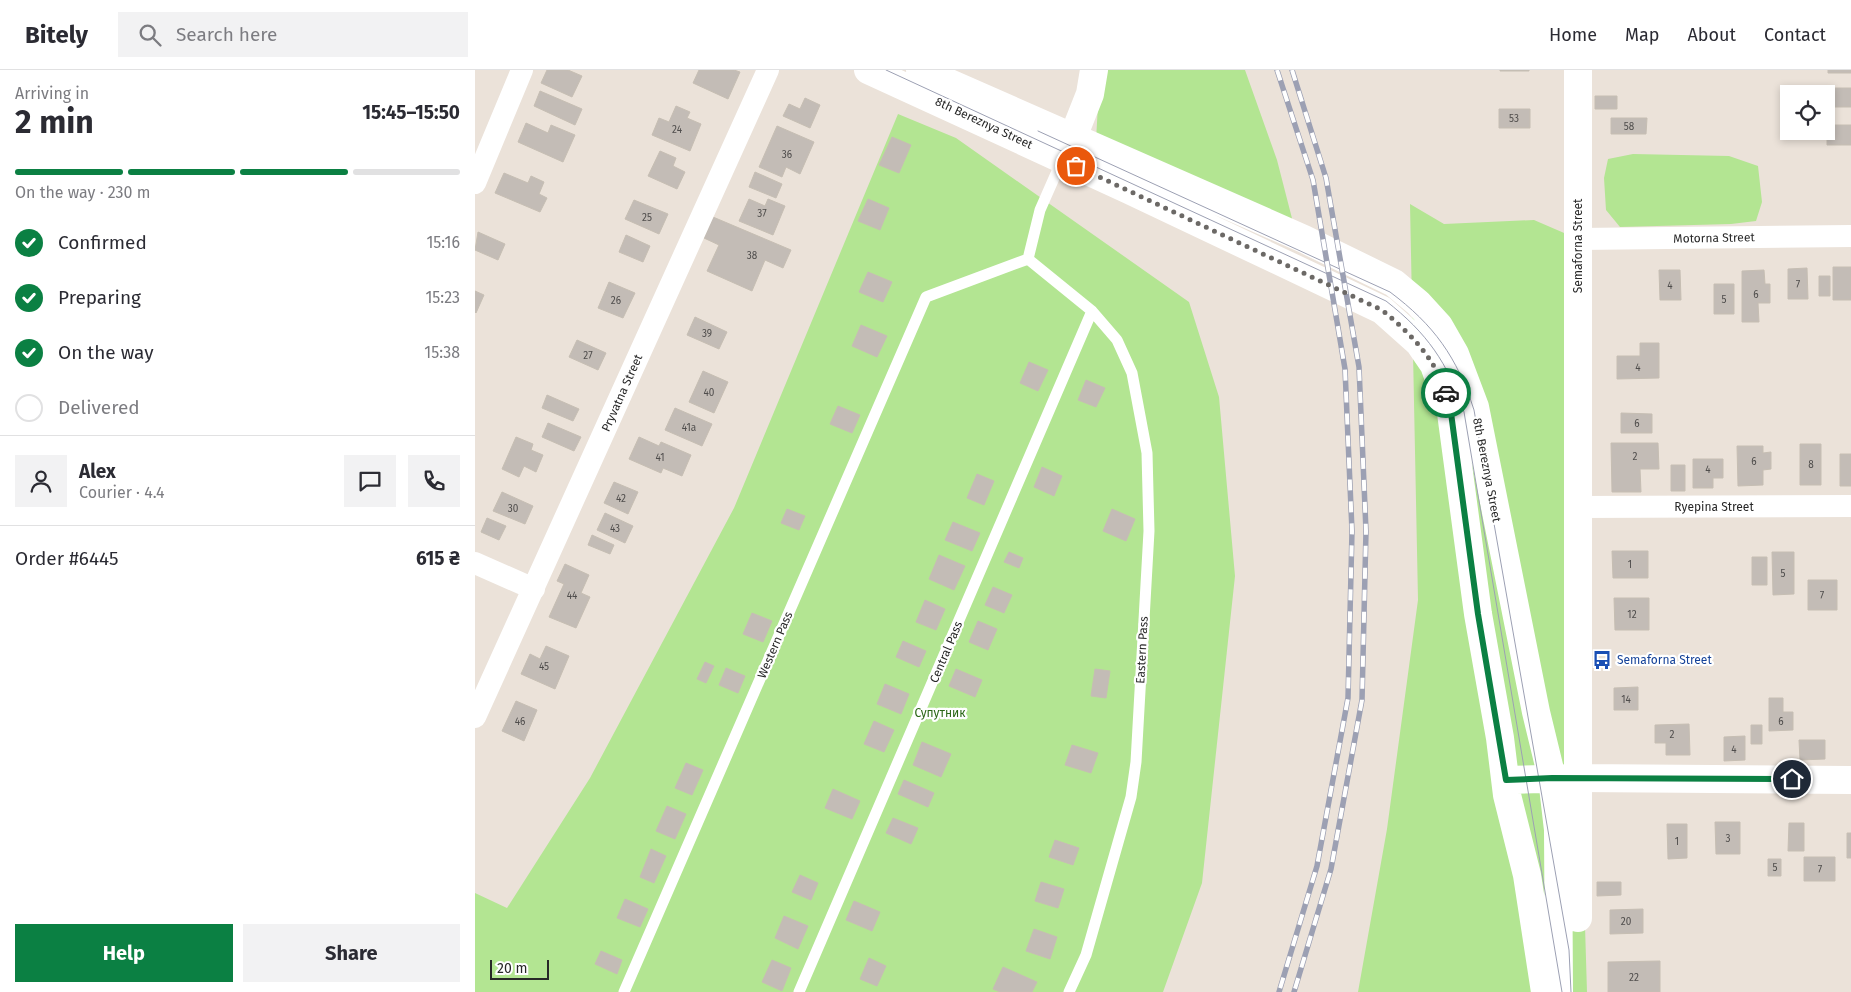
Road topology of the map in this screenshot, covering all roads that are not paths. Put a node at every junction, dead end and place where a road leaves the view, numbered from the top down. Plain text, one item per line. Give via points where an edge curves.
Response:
1 (522, 70) edge
2 (768, 70) edge
3 (868, 70) edge
4 (920, 70) edge
5 (1094, 70) edge
6 (1578, 70) edge
7 (1068, 148) junction
8 (480, 155) edge
9 (475, 183) edge
10 (1851, 236) edge
11 (1578, 239) junction
12 (1028, 260) junction
13 (1092, 311) junction
14 (1851, 506) edge
15 (1577, 507) junction
16 (475, 563) edge
17 (534, 589) junction
18 (475, 716) edge
19 (1565, 778) junction
20 (1506, 780) junction
21 (1851, 780) edge
22 (624, 992) edge
23 (799, 992) edge
24 (1069, 992) edge
25 (1545, 992) edge
26 (1559, 992) edge
27 (1578, 992) edge

1 - 8 street
2 - 17 street, Pryvatna Street
3 - 7 main road, 8th Bereznya Street
4 - 7 main road, 8th Bereznya Street
5 - 7 main road via 1090,94
6 - 11 main road, Semaforna Street
7 - 12 lane via 1040,210
7 - 19 main road, 8th Bereznya Street via 1304,239 1394,283 1439,326 1455,354 1475,407 1523,652
7 - 20 main road, 8th Bereznya Street via 1382,310 1419,343 1434,365 1451,413 1478,614
8 - 9 street
10 - 11 street, Motorna Street
11 - 15 main road, Semaforna Street
12 - 13 lane, Eastern Pass
12 - 22 lane, Western Pass via 926,297
13 - 23 lane, Central Pass
13 - 24 lane, Eastern Pass via 1117,340 1132,373 1147,453 1149,531 1136,762 1131,797 1086,955
14 - 15 street, Ryepina Street
15 - 19 main road, Semaforna Street
16 - 17 street
17 - 18 street, Pryvatna Street
19 - 20 main road
19 - 21 main road
19 - 26 main road, Semaforna Street via 1558,830
19 - 27 main road, Semaforna Street
20 - 25 main road via 1509,809 1527,874

